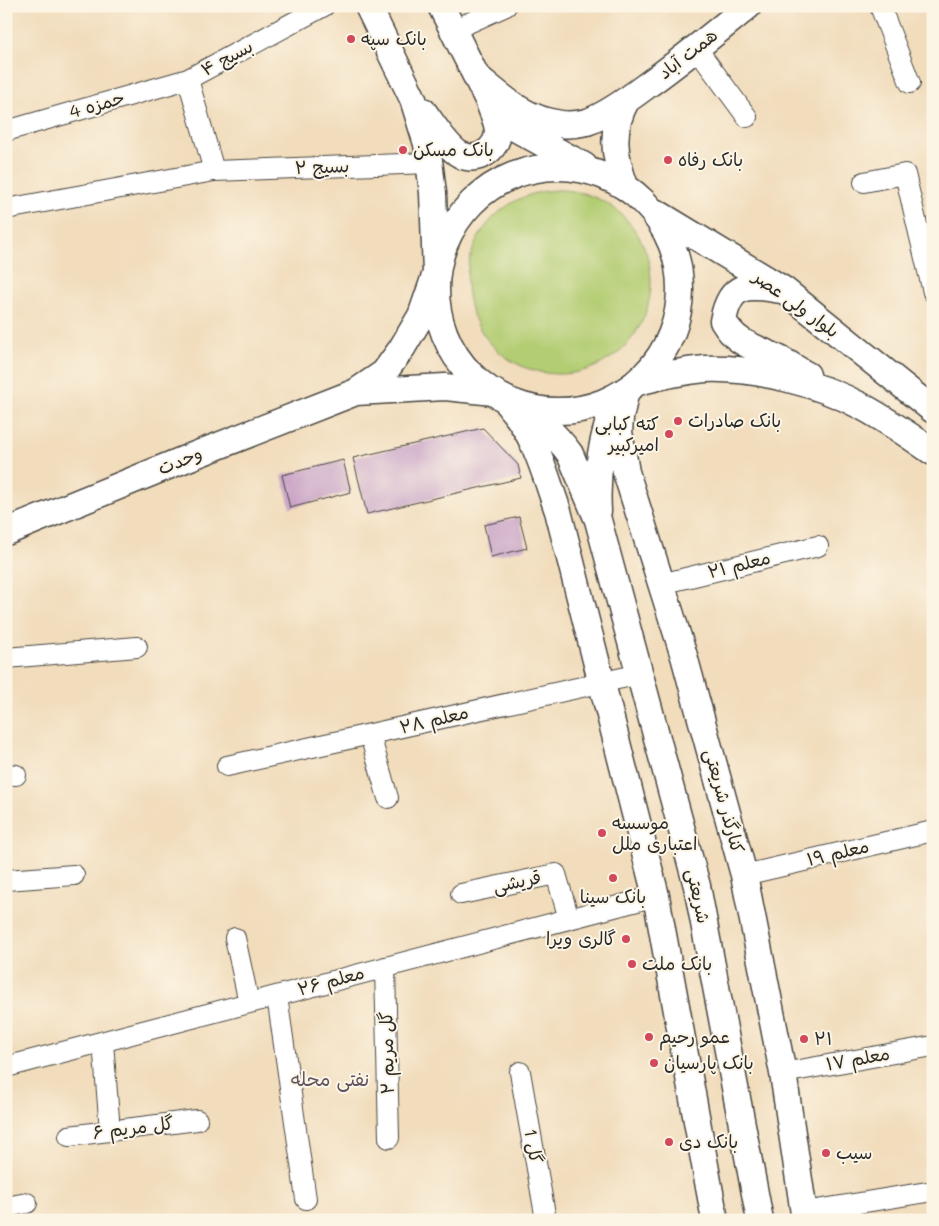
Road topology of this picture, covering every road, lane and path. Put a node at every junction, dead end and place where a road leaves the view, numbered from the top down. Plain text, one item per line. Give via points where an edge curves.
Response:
1 (324, 6) edge
2 (368, 6) edge
3 (441, 6) edge
4 (506, 6) edge
5 (748, 6) edge
6 (880, 6) edge
7 (453, 30) junction
8 (697, 49) junction
9 (476, 76) junction
10 (188, 79) junction
11 (910, 83) dead end
12 (413, 99) junction
13 (488, 100) junction
14 (626, 101) junction
15 (747, 117) dead end
16 (6, 131) edge
17 (430, 163) junction
18 (214, 171) junction
19 (593, 172) junction
20 (864, 182) dead end
21 (625, 186) junction
22 (6, 209) edge
23 (652, 210) junction
24 (436, 273) junction
25 (784, 290) junction
26 (933, 292) edge
27 (632, 386) junction
28 (356, 392) junction
29 (504, 398) junction
30 (861, 406) junction
31 (933, 410) edge
32 (933, 452) edge
33 (598, 520) junction
34 (6, 532) edge
35 (818, 546) dead end
36 (661, 584) junction
37 (137, 647) dead end
38 (6, 658) edge
39 (640, 674) junction
40 (601, 683) junction
41 (370, 735) junction
42 (227, 766) dead end
43 (388, 798) dead end
44 (933, 831) edge
45 (74, 875) dead end
46 (744, 875) junction
47 (6, 880) edge
48 (461, 894) dead end
49 (656, 896) junction
50 (569, 919) junction
51 (235, 938) dead end
52 (385, 967) junction
53 (277, 996) junction
54 (249, 1003) junction
55 (103, 1042) junction
56 (933, 1046) edge
57 (6, 1067) edge
58 (520, 1072) dead end
59 (783, 1073) junction
60 (197, 1120) dead end
61 (110, 1131) junction
62 (69, 1136) dead end
63 (389, 1138) dead end
64 (933, 1191) edge
65 (306, 1199) dead end
66 (27, 1203) dead end
67 (6, 1207) edge
68 (804, 1216) edge
69 (546, 1220) edge
70 (715, 1220) edge
71 (760, 1220) edge

1 - 10 street, بسیج ۴
2 - 12 main road
3 - 7 main road
4 - 7 street
5 - 8 main road, همت آباد
6 - 11 street
7 - 9 main road
8 - 14 main road, همت آباد
8 - 15 street
9 - 13 main road
9 - 14 main road, همت آباد via 512,106 561,124 589,121
10 - 16 street, حمزه 4
10 - 18 street, بسیج ۴
12 - 13 main road via 453,150 469,157 486,153 496,140 497,123
12 - 17 main road
13 - 19 main road via 517,129
14 - 21 main road via 616,128 616,157
17 - 18 street, بسیج ۲
17 - 24 main road
18 - 22 street, بسیج ۲
19 - 21 main road
19 - 24 main road, وحدت via 558,167 523,172 491,186 464,210 446,239
20 - 26 street via 905,174
21 - 23 main road
23 - 25 main road, بلوار ولی عصر
23 - 27 main road via 670,240 680,273 679,308 672,336 657,361
24 - 28 main road, وحدت via 421,316 402,348 384,373
24 - 29 main road via 437,308 445,336 459,361 478,382
25 - 30 main road via 754,286 731,296 723,321 731,334
25 - 31 main road, بلوار ولی عصر
27 - 29 main road via 614,398 587,408 558,411 529,408
27 - 30 main road via 667,374 705,369 744,371 765,373 815,387
27 - 33 main road via 614,406 605,434 598,481
27 - 36 main road, کنارگذر شریعتی via 620,418 619,432 636,505
28 - 29 main road, وحدت via 445,387
28 - 34 main road, وحدت
29 - 33 main road via 555,435 566,450
29 - 40 main road via 519,417 536,449 558,511
30 - 32 main road
33 - 39 main road, شریعتی
35 - 36 street, معلم ۲۱
36 - 46 main road, کنارگذر شریعتی
37 - 38 street
39 - 40 street, معلم ۲۸
39 - 71 main road, شریعتی via 697,886
40 - 41 street, معلم ۲۸
40 - 49 main road
41 - 42 street, معلم ۲۸
41 - 43 street
44 - 46 street, معلم ۱۹
45 - 47 street
46 - 59 main road, کنارگذر شریعتی
48 - 50 street, قریشی via 556,874
49 - 50 street, معلم ۲۶
49 - 70 main road
50 - 52 street, معلم ۲۶
51 - 54 street
52 - 53 street, معلم ۲۶
52 - 63 street, گل مریم ۲
53 - 54 street, معلم ۲۶
53 - 65 street
54 - 55 street, معلم ۲۶
55 - 57 street, معلم ۲۶
55 - 61 street
56 - 59 street, معلم ۱۷
58 - 69 street, گل 1
59 - 68 main road, کنارگذر شریعتی
60 - 61 street, گل مریم ۶
61 - 62 street, گل مریم ۶
64 - 68 street
66 - 67 street

